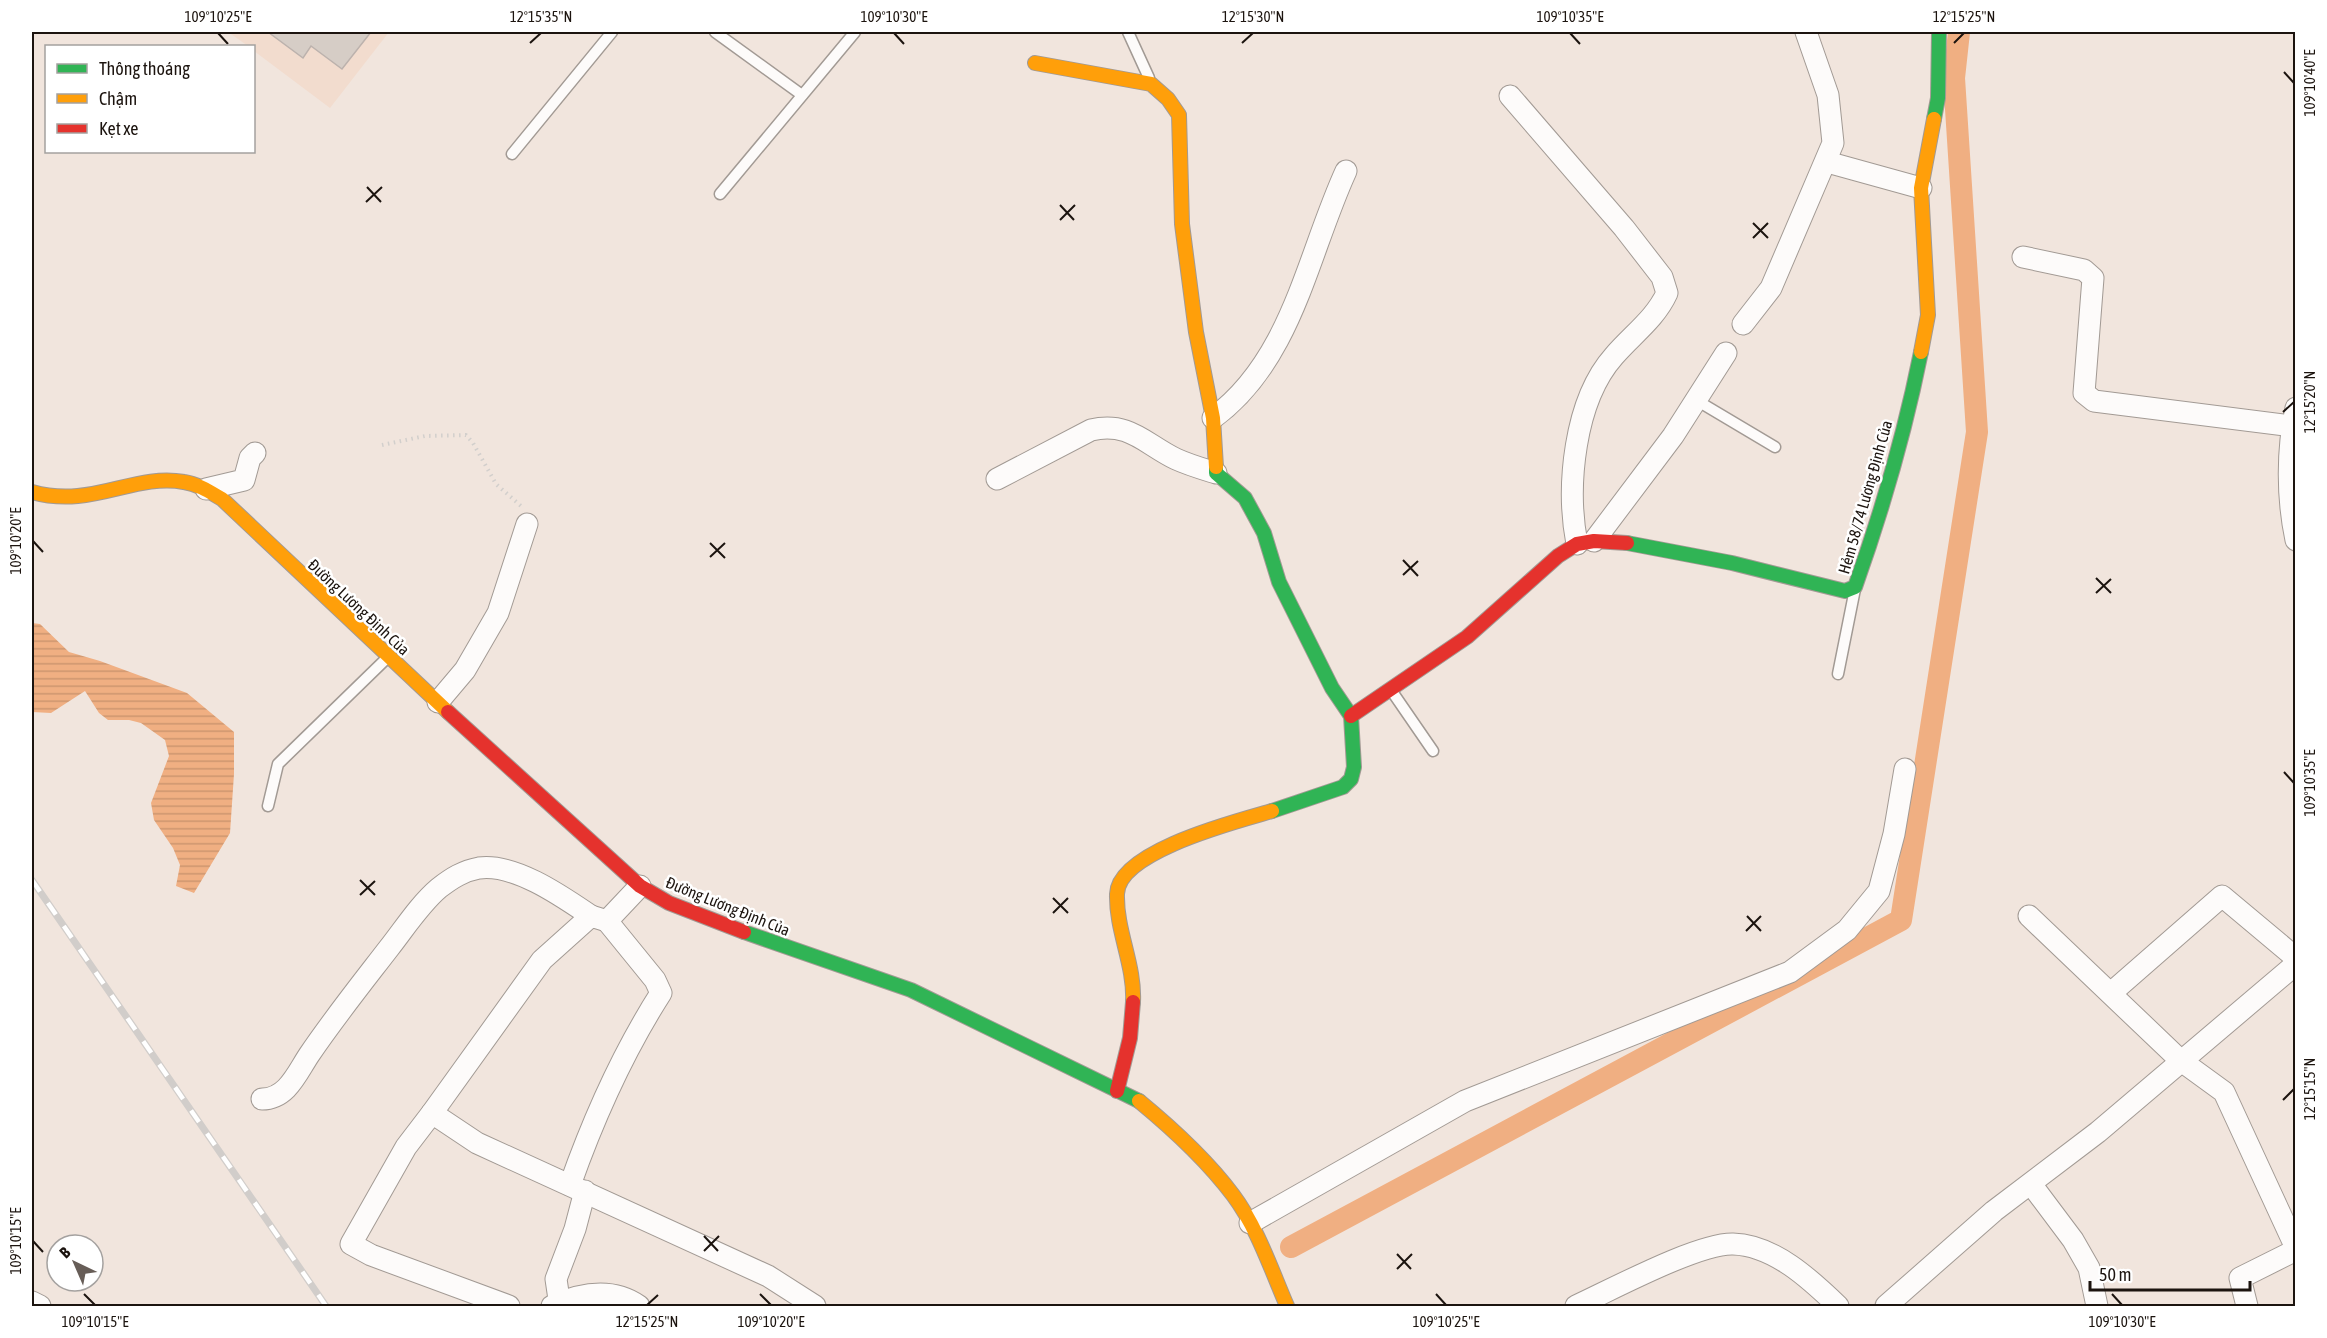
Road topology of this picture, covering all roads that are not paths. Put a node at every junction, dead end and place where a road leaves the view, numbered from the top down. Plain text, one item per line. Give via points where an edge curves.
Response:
1 (612, 32) edge
2 (715, 32) edge
3 (855, 32) edge
4 (1128, 32) edge
5 (1806, 32) edge
6 (1939, 32) edge
7 (1035, 63) dead end
8 (1152, 84) junction
9 (802, 95) junction
10 (1510, 96) dead end
11 (512, 154) dead end
12 (1827, 162) junction
13 (1346, 171) dead end
14 (1922, 188) junction
15 (720, 194) dead end
16 (2023, 257) dead end
17 (1743, 324) dead end
18 (1726, 353) dead end
19 (1696, 400) junction
20 (2294, 417) edge
21 (1213, 418) junction
22 (1775, 447) dead end
23 (255, 453) dead end
24 (1216, 473) junction
25 (997, 479) dead end
26 (206, 489) junction
27 (32, 492) edge
28 (527, 524) road end
29 (2295, 540) edge
30 (1585, 543) junction
31 (1855, 586) junction
32 (387, 657) junction
33 (1838, 674) dead end
34 (1390, 689) junction
35 (438, 702) junction
36 (1351, 716) junction
37 (1433, 751) dead end
38 (1905, 769) dead end
39 (268, 806) dead end
40 (640, 886) junction
41 (2029, 916) dead end
42 (599, 919) junction
43 (2295, 958) edge
44 (2295, 964) edge
45 (2110, 993) junction
46 (2180, 1060) junction
47 (1117, 1091) junction
48 (262, 1099) dead end
49 (432, 1113) junction
50 (2031, 1185) junction
51 (578, 1188) junction
52 (1250, 1223) junction
53 (2295, 1249) edge
54 (32, 1302) edge
55 (557, 1305) edge
56 (40, 1306) edge
57 (509, 1306) edge
58 (639, 1306) edge
59 (815, 1306) edge
60 (1287, 1306) edge
61 (1576, 1306) edge
62 (1838, 1306) edge
63 (1886, 1306) edge
64 (2097, 1306) edge
65 (2247, 1306) edge

1 - 11 lane
2 - 9 lane
3 - 9 lane
4 - 8 lane
5 - 12 street via 1828,94 1833,143
6 - 14 street, Hẻm 58/74 Lương Định Của via 1938,98
7 - 8 street
8 - 21 street via 1179,115 1182,224 1196,332
9 - 15 lane
10 - 30 street via 1624,228 1662,277 1667,293 1660,308 1613,357 1589,399 1572,474 1572,516
12 - 14 street
12 - 17 street via 1771,288
13 - 21 street via 1276,345 1248,387
14 - 31 street, Hẻm 58/74 Lương Định Của via 1928,315 1912,395
16 - 20 street via 2084,270 2093,278 2084,393 2094,401
18 - 19 street
19 - 22 lane
19 - 30 street via 1673,436
20 - 29 street via 2290,511
21 - 24 street
23 - 26 street via 244,480
24 - 25 street via 1176,459 1121,428 1107,426 1091,430
24 - 36 street via 1245,498 1264,533 1280,582 1332,688
26 - 27 street, Đường Lương Định Của via 182,481 84,497 52,498
26 - 32 street, Đường Lương Định Của via 222,499
28 - 35 street via 498,613 465,670
30 - 31 street, Hẻm 58/74 Lương Định Của via 1627,543 1732,563 1845,591
30 - 34 street via 1558,556 1467,637
31 - 33 lane
32 - 35 street, Đường Lương Định Của
32 - 39 lane via 279,764
34 - 36 street
34 - 37 lane
35 - 40 street, Đường Lương Định Của
36 - 47 street via 1354,767 1351,780 1343,787 1187,838 1133,868 1117,887 1132,984 1130,1041
38 - 52 street via 1879,891 1847,930 1790,972 1465,1101
40 - 42 street
40 - 47 street, Đường Lương Định Của via 669,903 751,935 911,990
41 - 45 street
42 - 48 street via 527,879 481,868 460,873 436,890 398,935 326,1029 287,1088 274,1099
42 - 49 street via 542,960
42 - 51 street via 655,981 661,993 605,1094
43 - 45 street via 2222,896
44 - 46 street
45 - 46 street
46 - 50 street
46 - 53 street via 2224,1092
47 - 52 street, Đường Lương Định Của via 1134,1097 1177,1132 1216,1174
49 - 51 street via 477,1143
49 - 57 street via 406,1147 351,1244
50 - 63 street via 1994,1211
50 - 64 street via 2089,1268
51 - 55 street via 575,1229 556,1279
51 - 59 street via 768,1276
52 - 60 street, Đường Lương Định Của
53 - 65 street via 2240,1278
54 - 56 street
55 - 58 street via 584,1293 624,1296
61 - 62 street via 1692,1253 1733,1244 1762,1251 1784,1262

